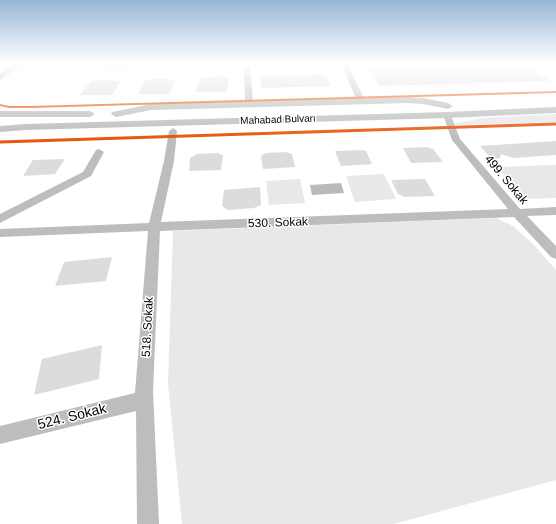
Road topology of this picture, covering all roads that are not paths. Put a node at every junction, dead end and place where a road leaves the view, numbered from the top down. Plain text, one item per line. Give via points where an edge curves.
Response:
1 (248, 87) edge
2 (355, 87) edge
3 (361, 101) junction
4 (556, 102) edge
5 (249, 103) junction
6 (556, 110) edge
7 (447, 111) junction
8 (0, 114) edge
9 (116, 114) junction
10 (25, 127) junction
11 (0, 129) edge
12 (173, 131) junction
13 (99, 152) dead end
14 (556, 211) edge
15 (517, 214) junction
16 (0, 219) edge
17 (154, 228) junction
18 (0, 234) edge
19 (556, 254) edge
20 (144, 400) junction
21 (0, 435) edge
22 (148, 524) edge

1 - 5 street
2 - 3 street
3 - 5 main road
3 - 7 main road via 423,101
4 - 7 main road, Mahabad Bulvarı
5 - 9 main road via 151,107
6 - 7 main road, Mahabad Bulvarı
7 - 9 main road, Mahabad Bulvarı
7 - 10 main road, Mahabad Bulvarı
7 - 12 main road via 434,122
7 - 15 street, 499. Sokak via 456,140
8 - 9 main road, Mahabad Bulvarı
10 - 11 main road, Mahabad Bulvarı
10 - 12 main road via 34,135
12 - 17 street, 518. Sokak via 169,162
13 - 16 street via 87,174
14 - 15 street, 530. Sokak
15 - 17 street, 530. Sokak
15 - 19 street, 499. Sokak
17 - 18 street, 530. Sokak
17 - 20 street, 518. Sokak
20 - 21 street, 524. Sokak
20 - 22 street, 518. Sokak

